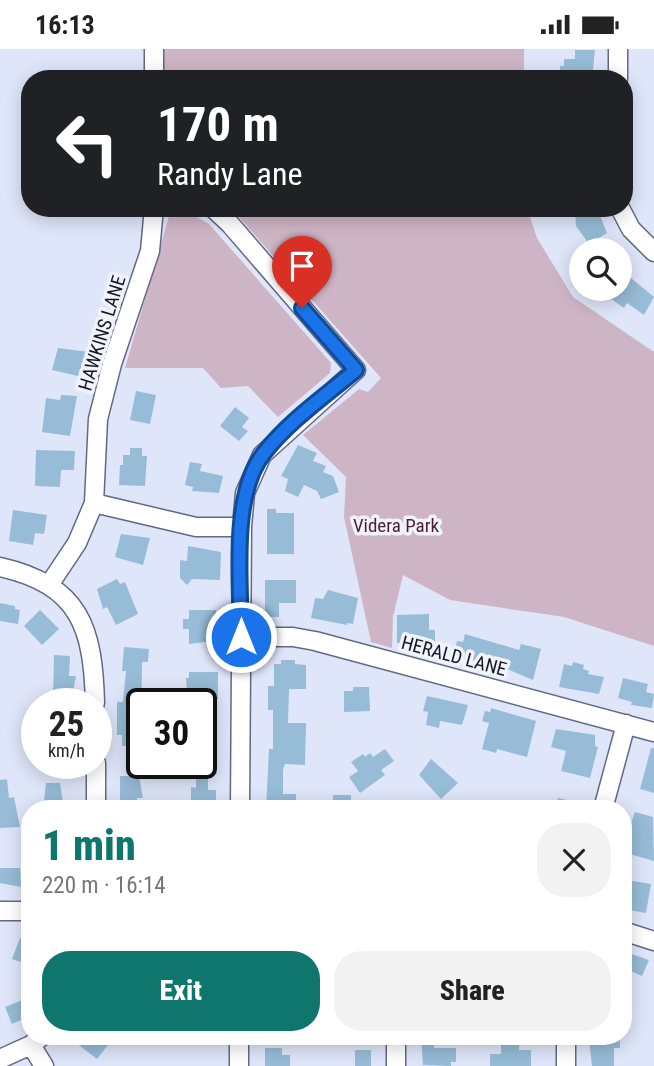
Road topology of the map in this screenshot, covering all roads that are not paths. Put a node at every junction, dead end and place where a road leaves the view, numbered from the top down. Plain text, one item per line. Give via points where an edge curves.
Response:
1 (154, 49) edge
2 (618, 49) edge
3 (154, 70) edge
4 (618, 70) edge
5 (153, 217) edge
6 (223, 217) edge
7 (625, 217) edge
8 (654, 252) edge
9 (94, 503) junction
10 (242, 527) junction
11 (0, 567) edge
12 (49, 585) junction
13 (241, 637) junction
14 (95, 688) edge
15 (625, 725) junction
16 (654, 732) edge
17 (96, 779) edge
18 (96, 800) edge
19 (240, 800) edge
20 (605, 800) edge
21 (0, 911) edge
22 (21, 911) edge
23 (632, 934) edge
24 (654, 941) edge
25 (27, 1045) edge
26 (38, 1045) edge
27 (239, 1045) edge
28 (396, 1045) edge
29 (566, 1045) edge
30 (0, 1059) edge
31 (44, 1066) edge
32 (239, 1066) edge
33 (396, 1066) edge
34 (566, 1066) edge

1 - 3 street
2 - 4 street
5 - 9 street, HAWKINS LANE via 150,251 98,419
6 - 10 street via 356,370 262,454 245,493
7 - 8 street
9 - 10 street via 196,527
9 - 12 street, HAWKINS LANE via 77,543
10 - 13 street
11 - 12 street via 27,573
12 - 14 street via 75,610 88,632
13 - 15 street, HERALD LANE via 315,641
13 - 19 street
15 - 16 street, HERALD LANE
15 - 20 street
17 - 18 street
21 - 22 street
23 - 24 street
25 - 30 street
26 - 31 street
27 - 32 street
28 - 33 street
29 - 34 street

